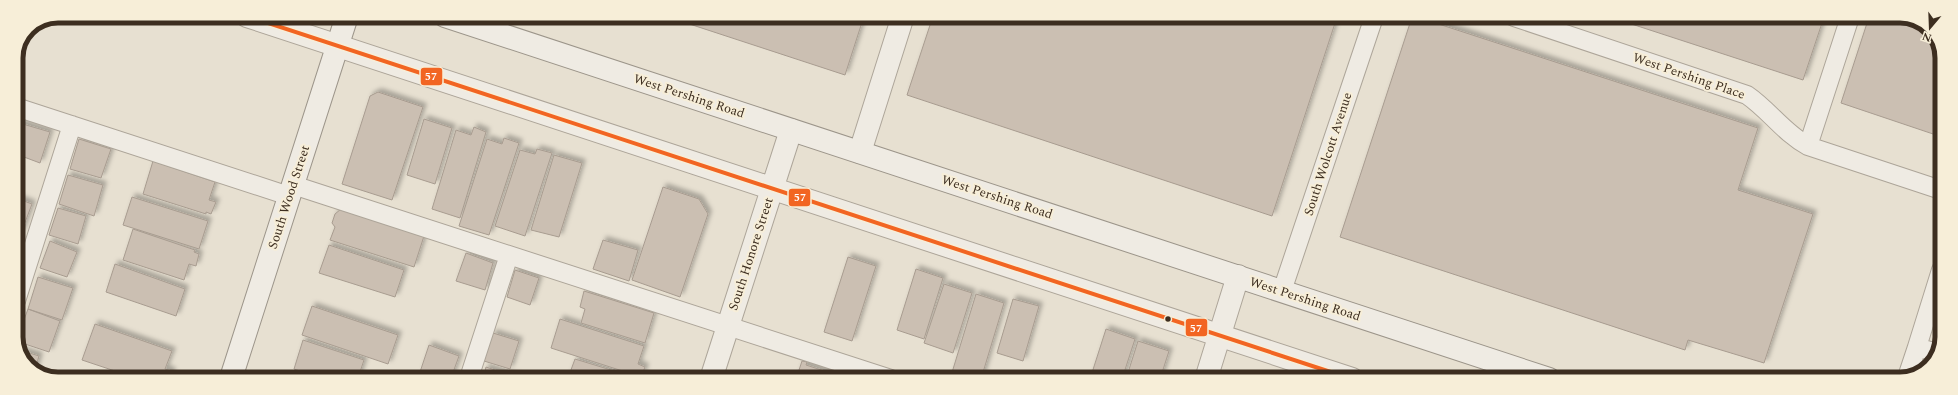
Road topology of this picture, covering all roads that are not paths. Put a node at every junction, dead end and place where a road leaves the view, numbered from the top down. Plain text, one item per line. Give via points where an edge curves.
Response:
1 (268, 23) edge
2 (345, 23) edge
3 (466, 23) edge
4 (901, 23) edge
5 (1372, 23) edge
6 (1532, 23) edge
7 (1848, 23) edge
8 (338, 46) junction
9 (23, 109) edge
10 (72, 125) junction
11 (791, 130) junction
12 (1808, 146) junction
13 (860, 152) junction
14 (772, 188) junction
15 (1935, 188) edge
16 (291, 191) junction
17 (509, 255) junction
18 (1238, 276) junction
19 (23, 279) edge
20 (1935, 289) edge
21 (1282, 291) junction
22 (728, 326) junction
23 (1220, 336) junction
24 (1917, 347) junction
25 (1932, 351) edge
26 (1909, 371) edge
27 (233, 372) edge
28 (471, 372) edge
29 (713, 372) edge
30 (869, 372) edge
31 (1208, 372) edge
32 (1331, 372) edge
33 (1528, 372) edge

1 - 8 street
2 - 8 street, South Wood Street
3 - 11 street, West Pershing Road
4 - 13 street
5 - 21 lane, South Wolcott Avenue
6 - 12 lane, West Pershing Place via 1747,95 1791,135
7 - 12 lane
8 - 14 street
8 - 16 street, South Wood Street
9 - 10 lane
10 - 16 lane
10 - 19 lane
11 - 13 street, West Pershing Road
11 - 14 street, South Honore Street
12 - 15 lane, West Pershing Place
13 - 18 street, West Pershing Road
14 - 22 street, South Honore Street
14 - 23 street
16 - 17 lane
16 - 27 street, South Wood Street
17 - 22 lane
17 - 28 lane
18 - 21 street, West Pershing Road
18 - 23 street
20 - 24 lane
21 - 33 street, West Pershing Road
22 - 29 street, South Honore Street
22 - 30 lane
23 - 31 street
23 - 32 street
24 - 25 lane
24 - 26 lane

